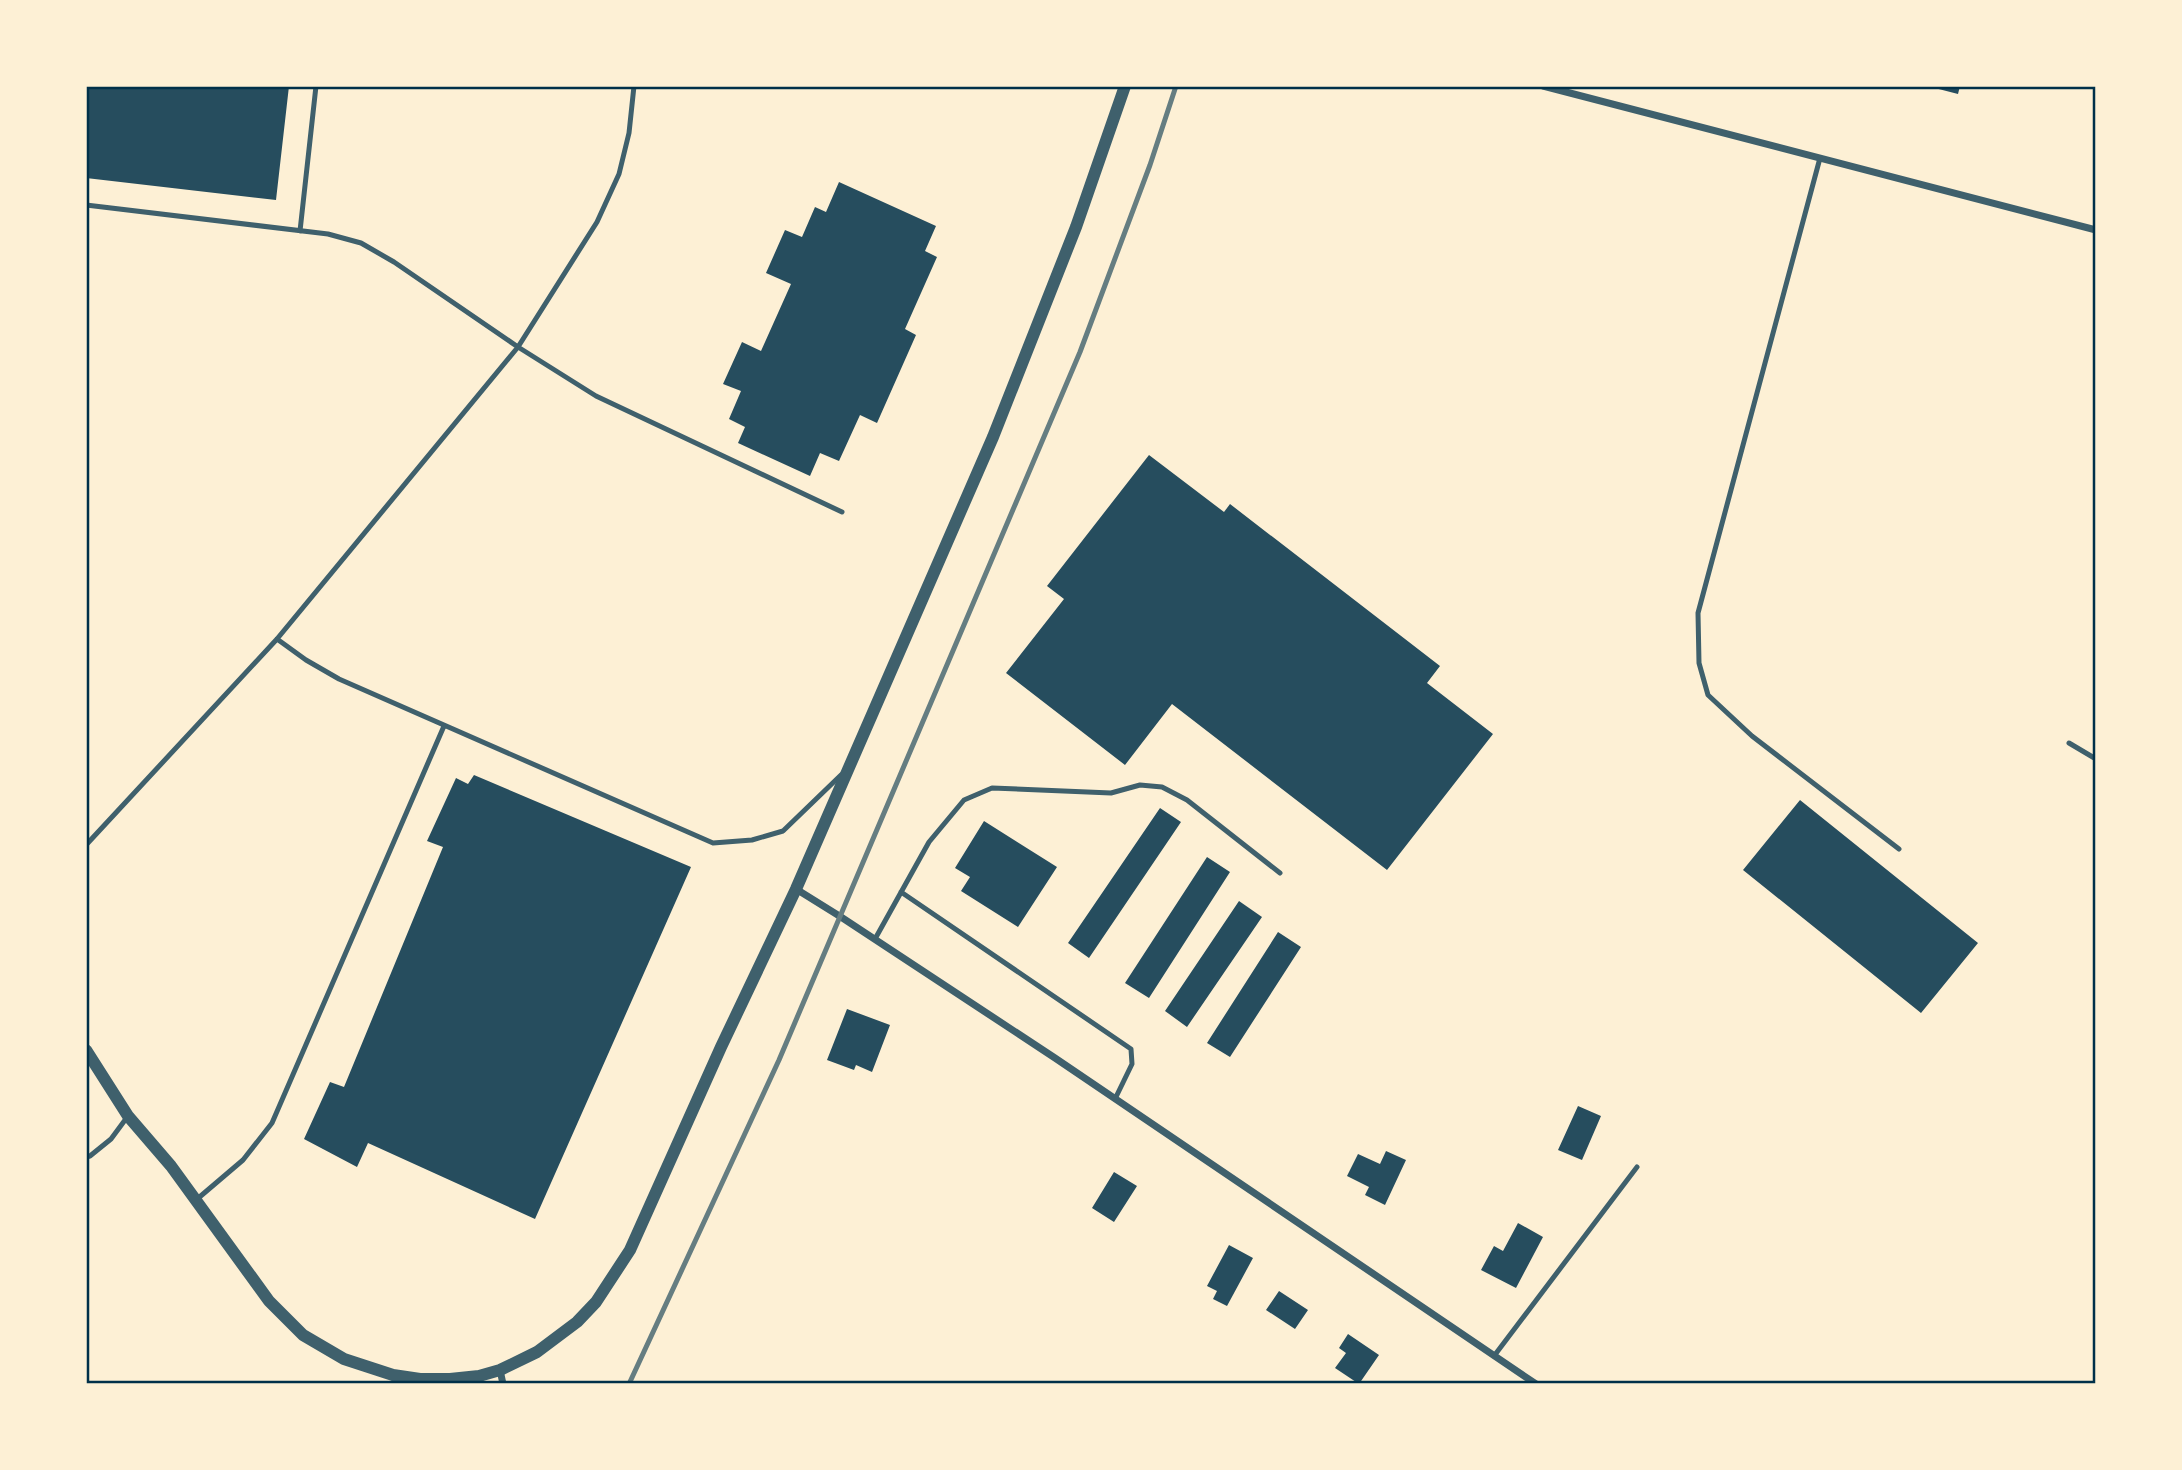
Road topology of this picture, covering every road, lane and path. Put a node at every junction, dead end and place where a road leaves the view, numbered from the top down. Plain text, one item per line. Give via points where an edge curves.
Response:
1 (316, 86) edge
2 (634, 86) edge
3 (1125, 86) edge
4 (1543, 86) edge
5 (1819, 158) junction
6 (86, 205) edge
7 (2096, 230) edge
8 (300, 231) junction
9 (518, 347) junction
10 (842, 513) dead end
11 (277, 639) junction
12 (444, 726) junction
13 (2069, 743) dead end
14 (2096, 759) edge
15 (848, 767) junction
16 (86, 845) edge
17 (1899, 849) dead end
18 (1280, 873) dead end
19 (796, 889) junction
20 (901, 892) junction
21 (875, 939) junction
22 (86, 1050) edge
23 (1115, 1099) junction
24 (128, 1116) junction
25 (86, 1157) edge
26 (1637, 1167) dead end
27 (196, 1200) junction
28 (1494, 1356) junction
29 (500, 1370) junction
30 (503, 1384) edge
31 (1536, 1384) edge

1 - 8 lane
2 - 9 lane via 619,174 597,222
3 - 15 street via 1033,339
4 - 5 street
5 - 7 street
5 - 17 lane via 1698,613 1699,663 1708,695 1752,736
6 - 8 lane
8 - 9 lane via 361,243
9 - 10 lane via 596,397
9 - 11 lane
11 - 12 lane via 339,679
11 - 16 lane
12 - 15 lane via 713,843 752,840 783,831
12 - 27 lane via 272,1123 243,1160
13 - 14 lane
15 - 19 street
18 - 20 lane via 1187,800 1162,787 1140,785 1111,793 992,788 964,800 929,842
19 - 21 street
19 - 29 street via 615,1276 577,1322 537,1352
20 - 21 lane
20 - 23 lane via 1130,1049 1132,1065
21 - 23 street
22 - 24 street
23 - 28 street
24 - 25 lane via 111,1139
24 - 27 street
26 - 28 lane
27 - 29 street via 269,1301 303,1335 344,1359 420,1379 479,1376
28 - 31 street
29 - 30 street

